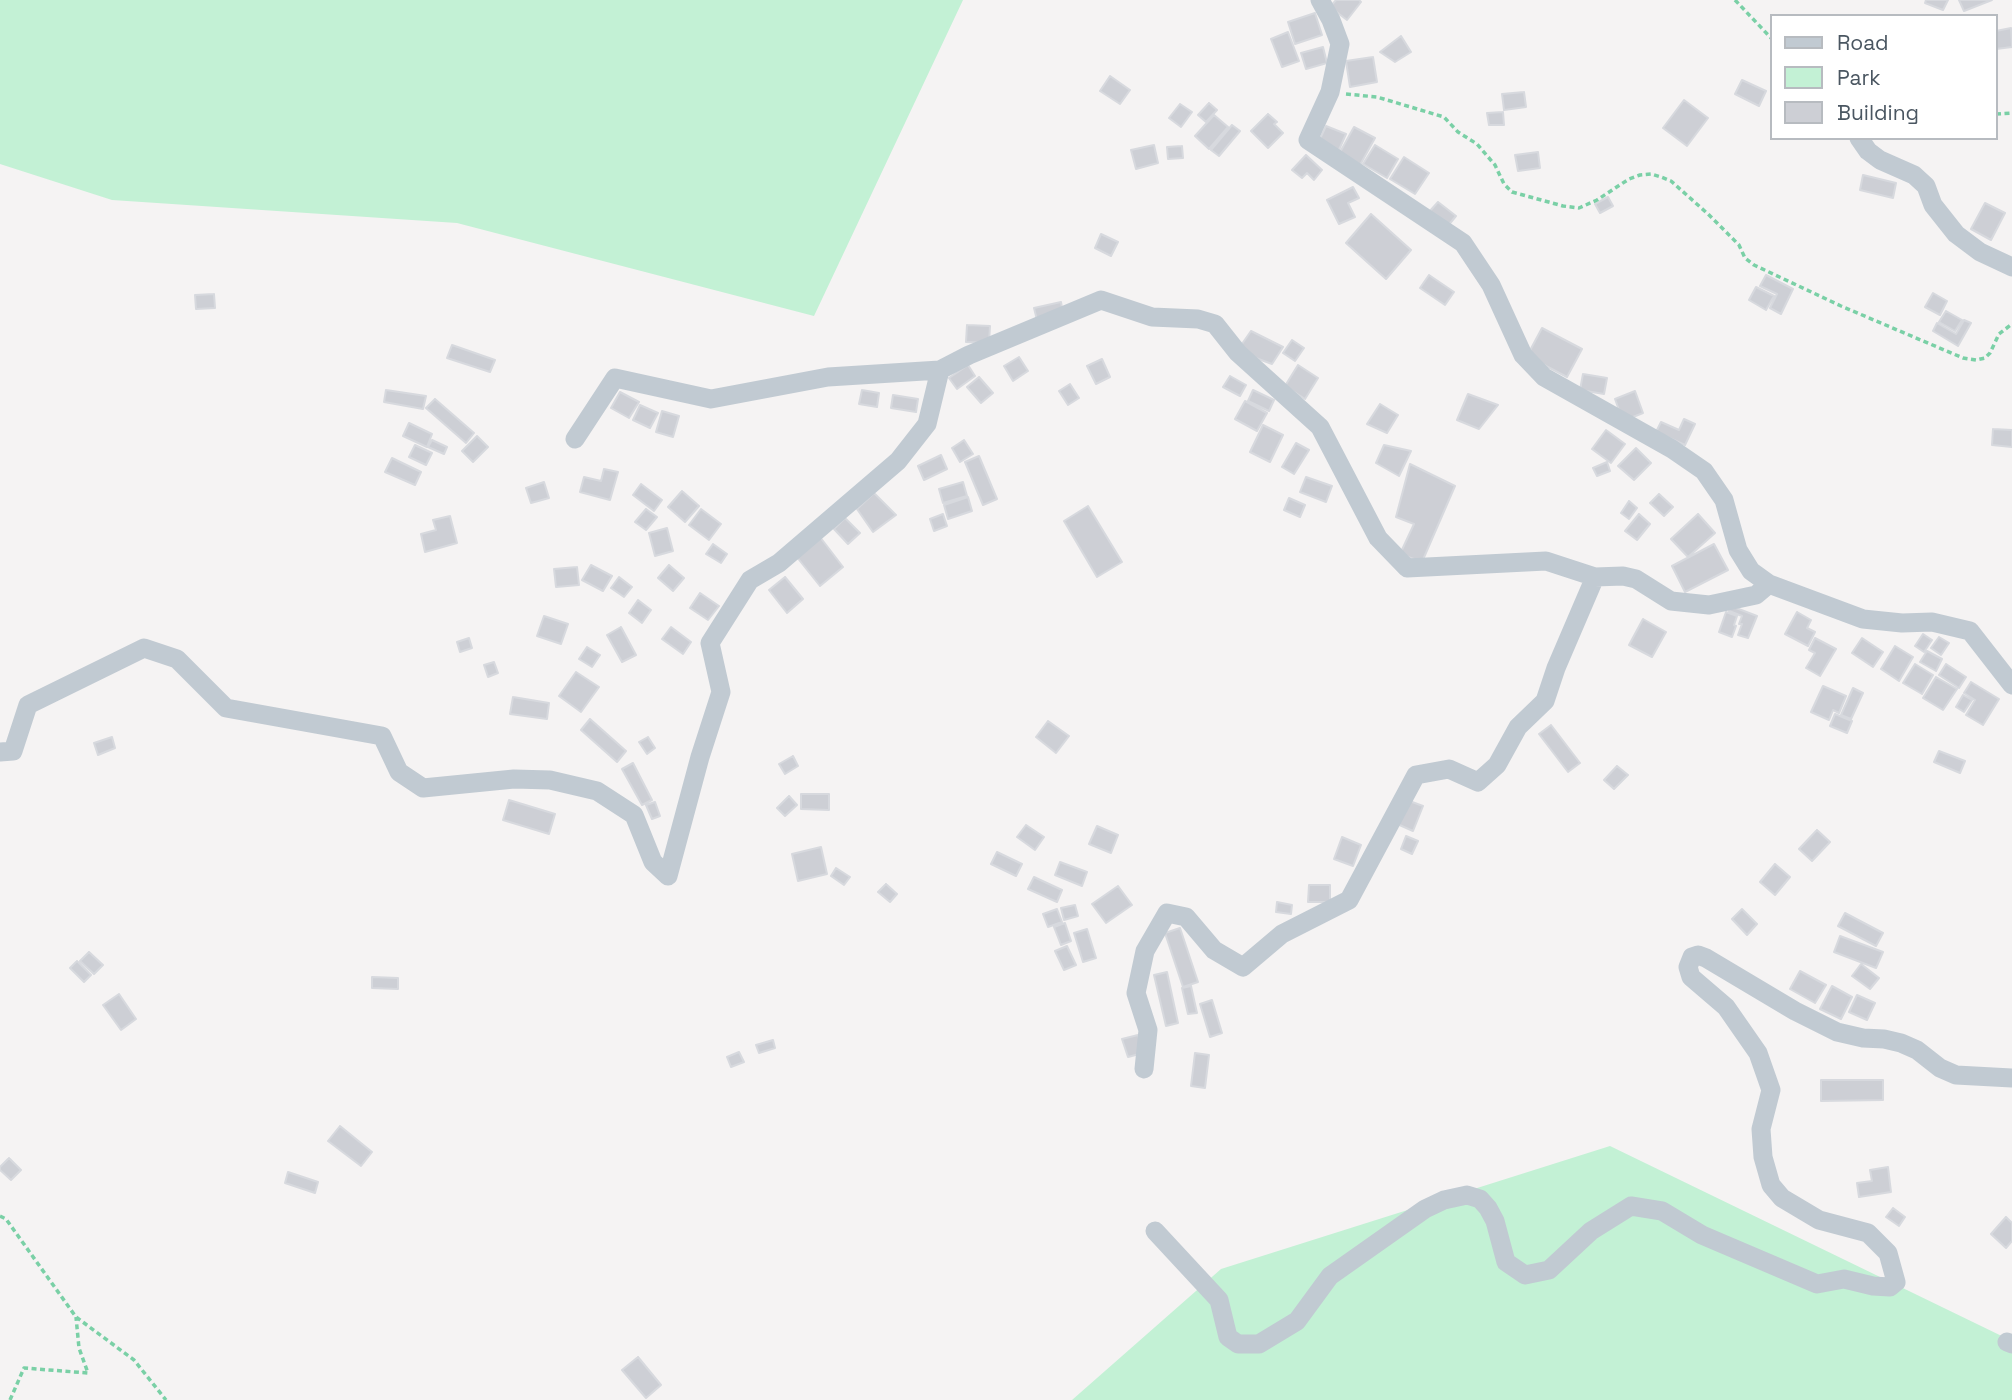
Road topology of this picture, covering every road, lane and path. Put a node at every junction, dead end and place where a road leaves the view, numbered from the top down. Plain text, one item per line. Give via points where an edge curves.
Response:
1 (1320, 0) edge
2 (1735, 0) edge
3 (1770, 37) edge
4 (1330, 92) junction
5 (1860, 140) edge
6 (2012, 267) edge
7 (2012, 324) edge
8 (940, 370) junction
9 (575, 439) dead end
10 (1595, 577) junction
11 (1769, 584) junction
12 (2012, 685) edge
13 (0, 752) edge
14 (1144, 1069) dead end
15 (2012, 1078) edge
16 (0, 1216) edge
17 (1155, 1231) dead end
18 (76, 1317) junction
19 (10, 1400) edge
20 (166, 1400) edge

1 - 4 street via 1340,44
2 - 3 path
4 - 7 path via 1377,97 1444,117 1477,144 1512,192 1563,206 1579,208 1640,175 1671,181 1754,265 1964,358 1985,358 1999,334
4 - 11 street via 1308,140 1463,243 1491,285 1523,355 1544,377 1704,471 1724,500 1738,551 1751,571
5 - 6 street via 1880,160 1914,175 1926,186 1933,205 1956,234
8 - 9 street via 828,377 711,399 615,378
8 - 10 street via 1101,300 1152,317 1206,321 1215,324 1238,353 1320,427 1378,538 1407,568 1546,561
8 - 13 street via 927,424 898,461 779,563 750,580 710,643 720,692 668,876 653,862 634,815 597,791 550,780 514,779 423,788 399,772 382,736 226,708 177,659 144,648 28,705 13,751
10 - 11 street via 1636,579 1671,601 1709,605 1756,595
10 - 14 street via 1545,701 1518,727 1497,765 1478,782 1449,769 1416,775 1349,900 1282,934 1242,967 1213,950 1186,917 1167,913 1145,951 1136,993 1148,1030
11 - 12 street via 1863,619 1932,622 1970,631
15 - 17 street via 1956,1075 1901,1043 1838,1032 1706,958 1692,957 1691,977 1726,1007 1758,1053 1771,1090 1761,1129 1771,1185 1782,1198 1819,1220 1868,1233 1888,1253 1896,1282 1890,1287 1844,1279 1818,1284 1702,1235 1662,1211 1631,1206 1591,1231 1549,1270 1525,1275 1506,1262 1488,1208 1467,1195 1425,1209 1330,1276 1297,1321 1259,1344 1238,1344 1228,1337 1219,1300
16 - 18 path
18 - 19 path via 79,1348 88,1373 24,1368
18 - 20 path via 134,1360

